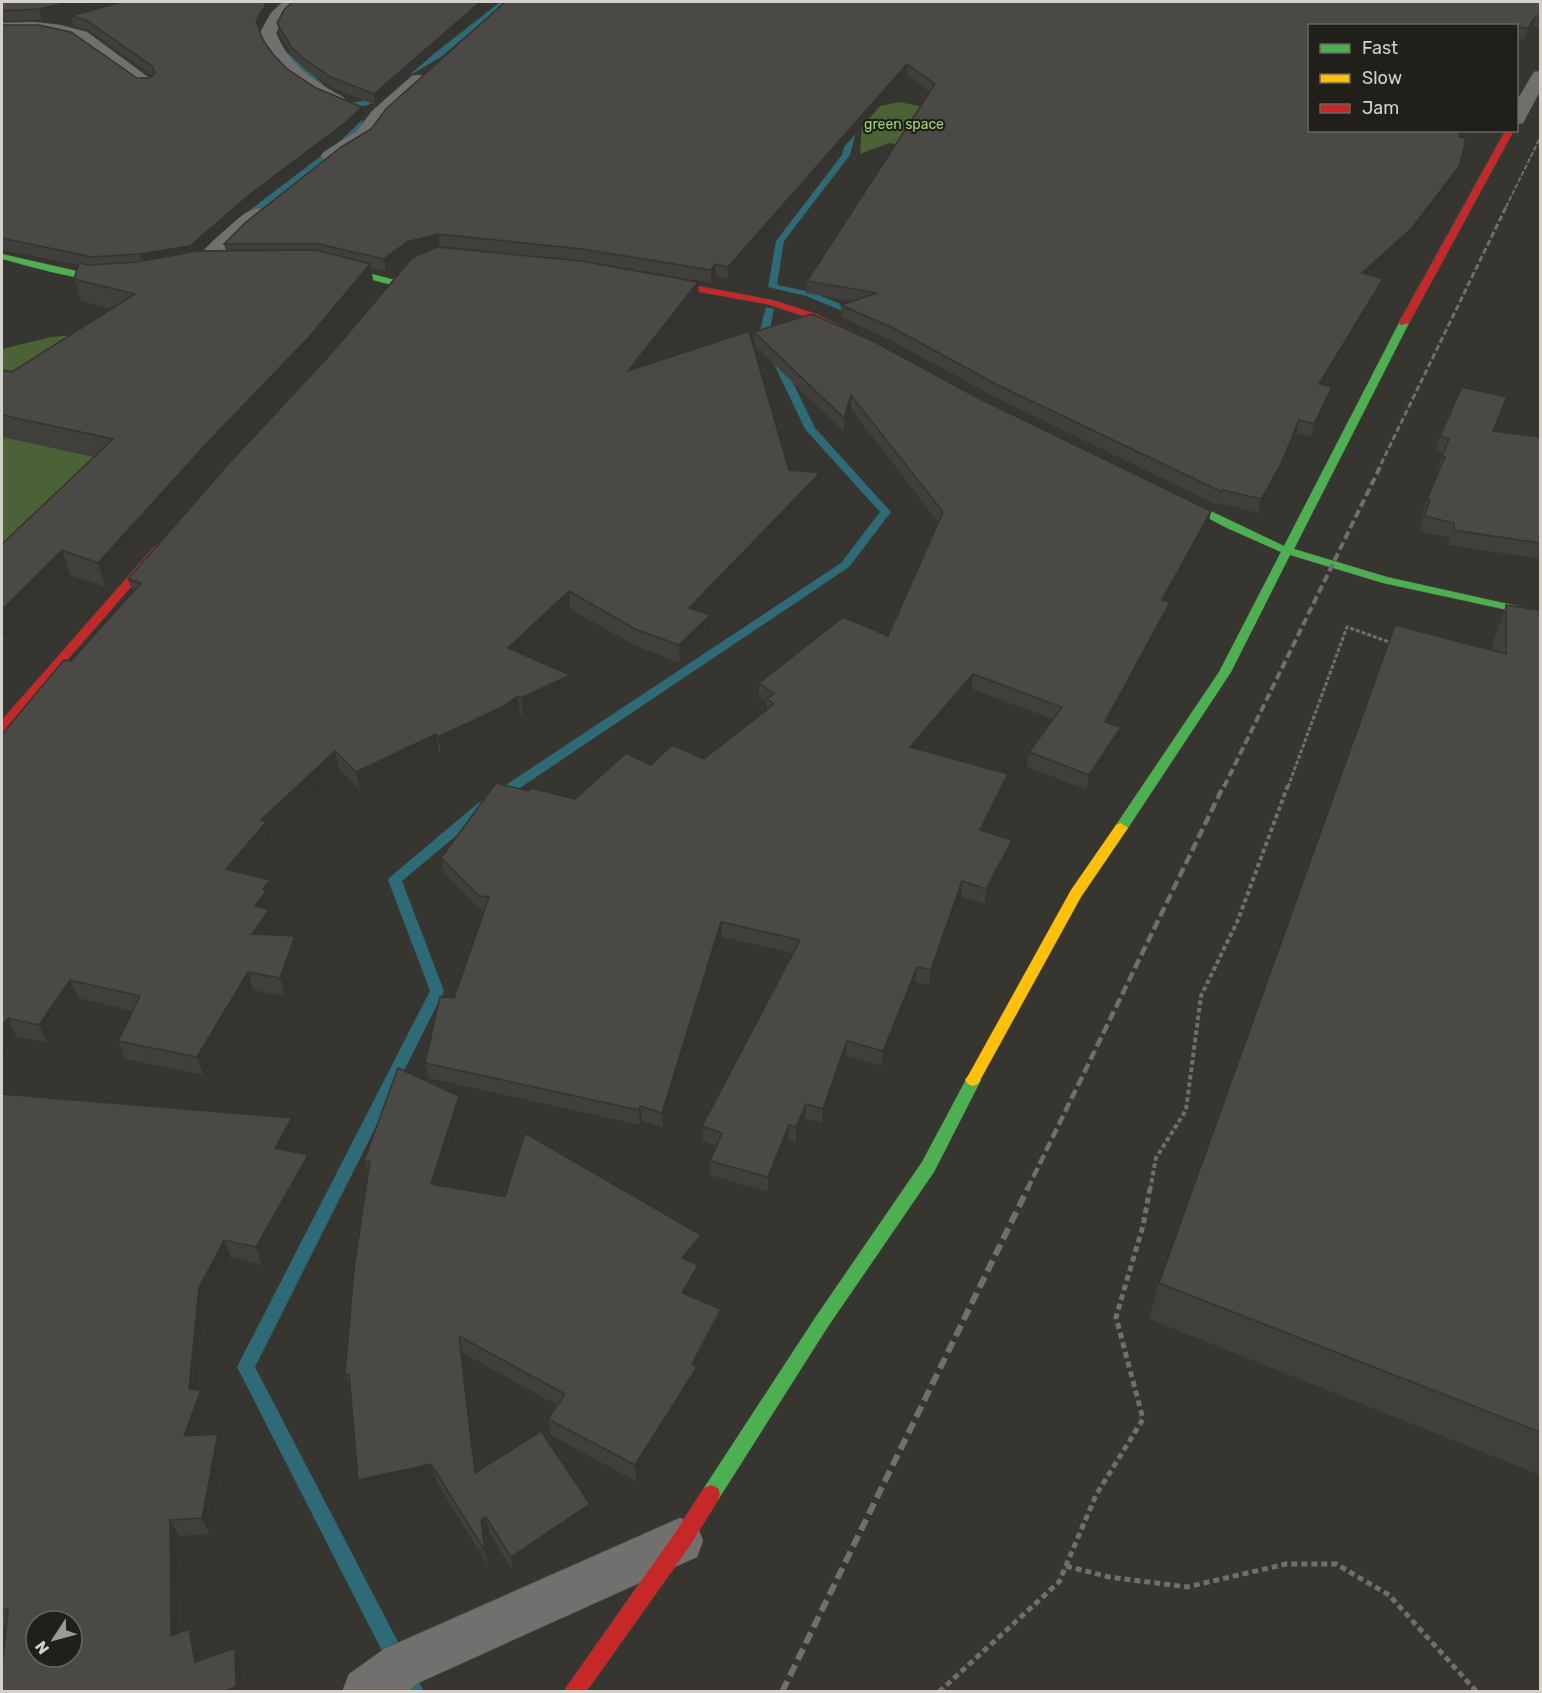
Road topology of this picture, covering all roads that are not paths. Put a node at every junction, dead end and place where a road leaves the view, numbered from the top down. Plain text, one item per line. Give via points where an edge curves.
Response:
1 (292, 2) edge
2 (77, 18) edge
3 (47, 26) junction
4 (2, 28) edge
5 (432, 68) edge
6 (1540, 76) edge
7 (147, 83) edge
8 (1518, 115) edge
9 (379, 116) junction
10 (1509, 132) edge
11 (319, 166) edge
12 (268, 206) edge
13 (2, 257) edge
14 (224, 264) edge
15 (321, 264) edge
16 (197, 266) joint
17 (133, 276) edge
18 (640, 279) edge
19 (392, 282) edge
20 (863, 339) edge
21 (1153, 487) edge
22 (171, 535) edge
23 (1289, 551) junction
24 (1540, 614) edge
25 (2, 727) edge
26 (682, 1540) junction
27 (367, 1692) edge
28 (573, 1692) edge

1 - 9 street via 268,33 272,46 299,77 321,93
2 - 3 street
3 - 4 street
3 - 7 street via 81,36
5 - 9 street
6 - 8 street
9 - 11 street via 365,134
10 - 23 street via 1413,306
12 - 16 street via 240,228 207,263
13 - 17 street via 94,278
14 - 16 street
15 - 19 street
18 - 20 street via 769,302 813,315
21 - 23 street
22 - 25 street
23 - 24 street via 1332,566
23 - 26 street via 1225,672 1077,894 928,1167 821,1323
26 - 27 street via 401,1666
26 - 28 street

